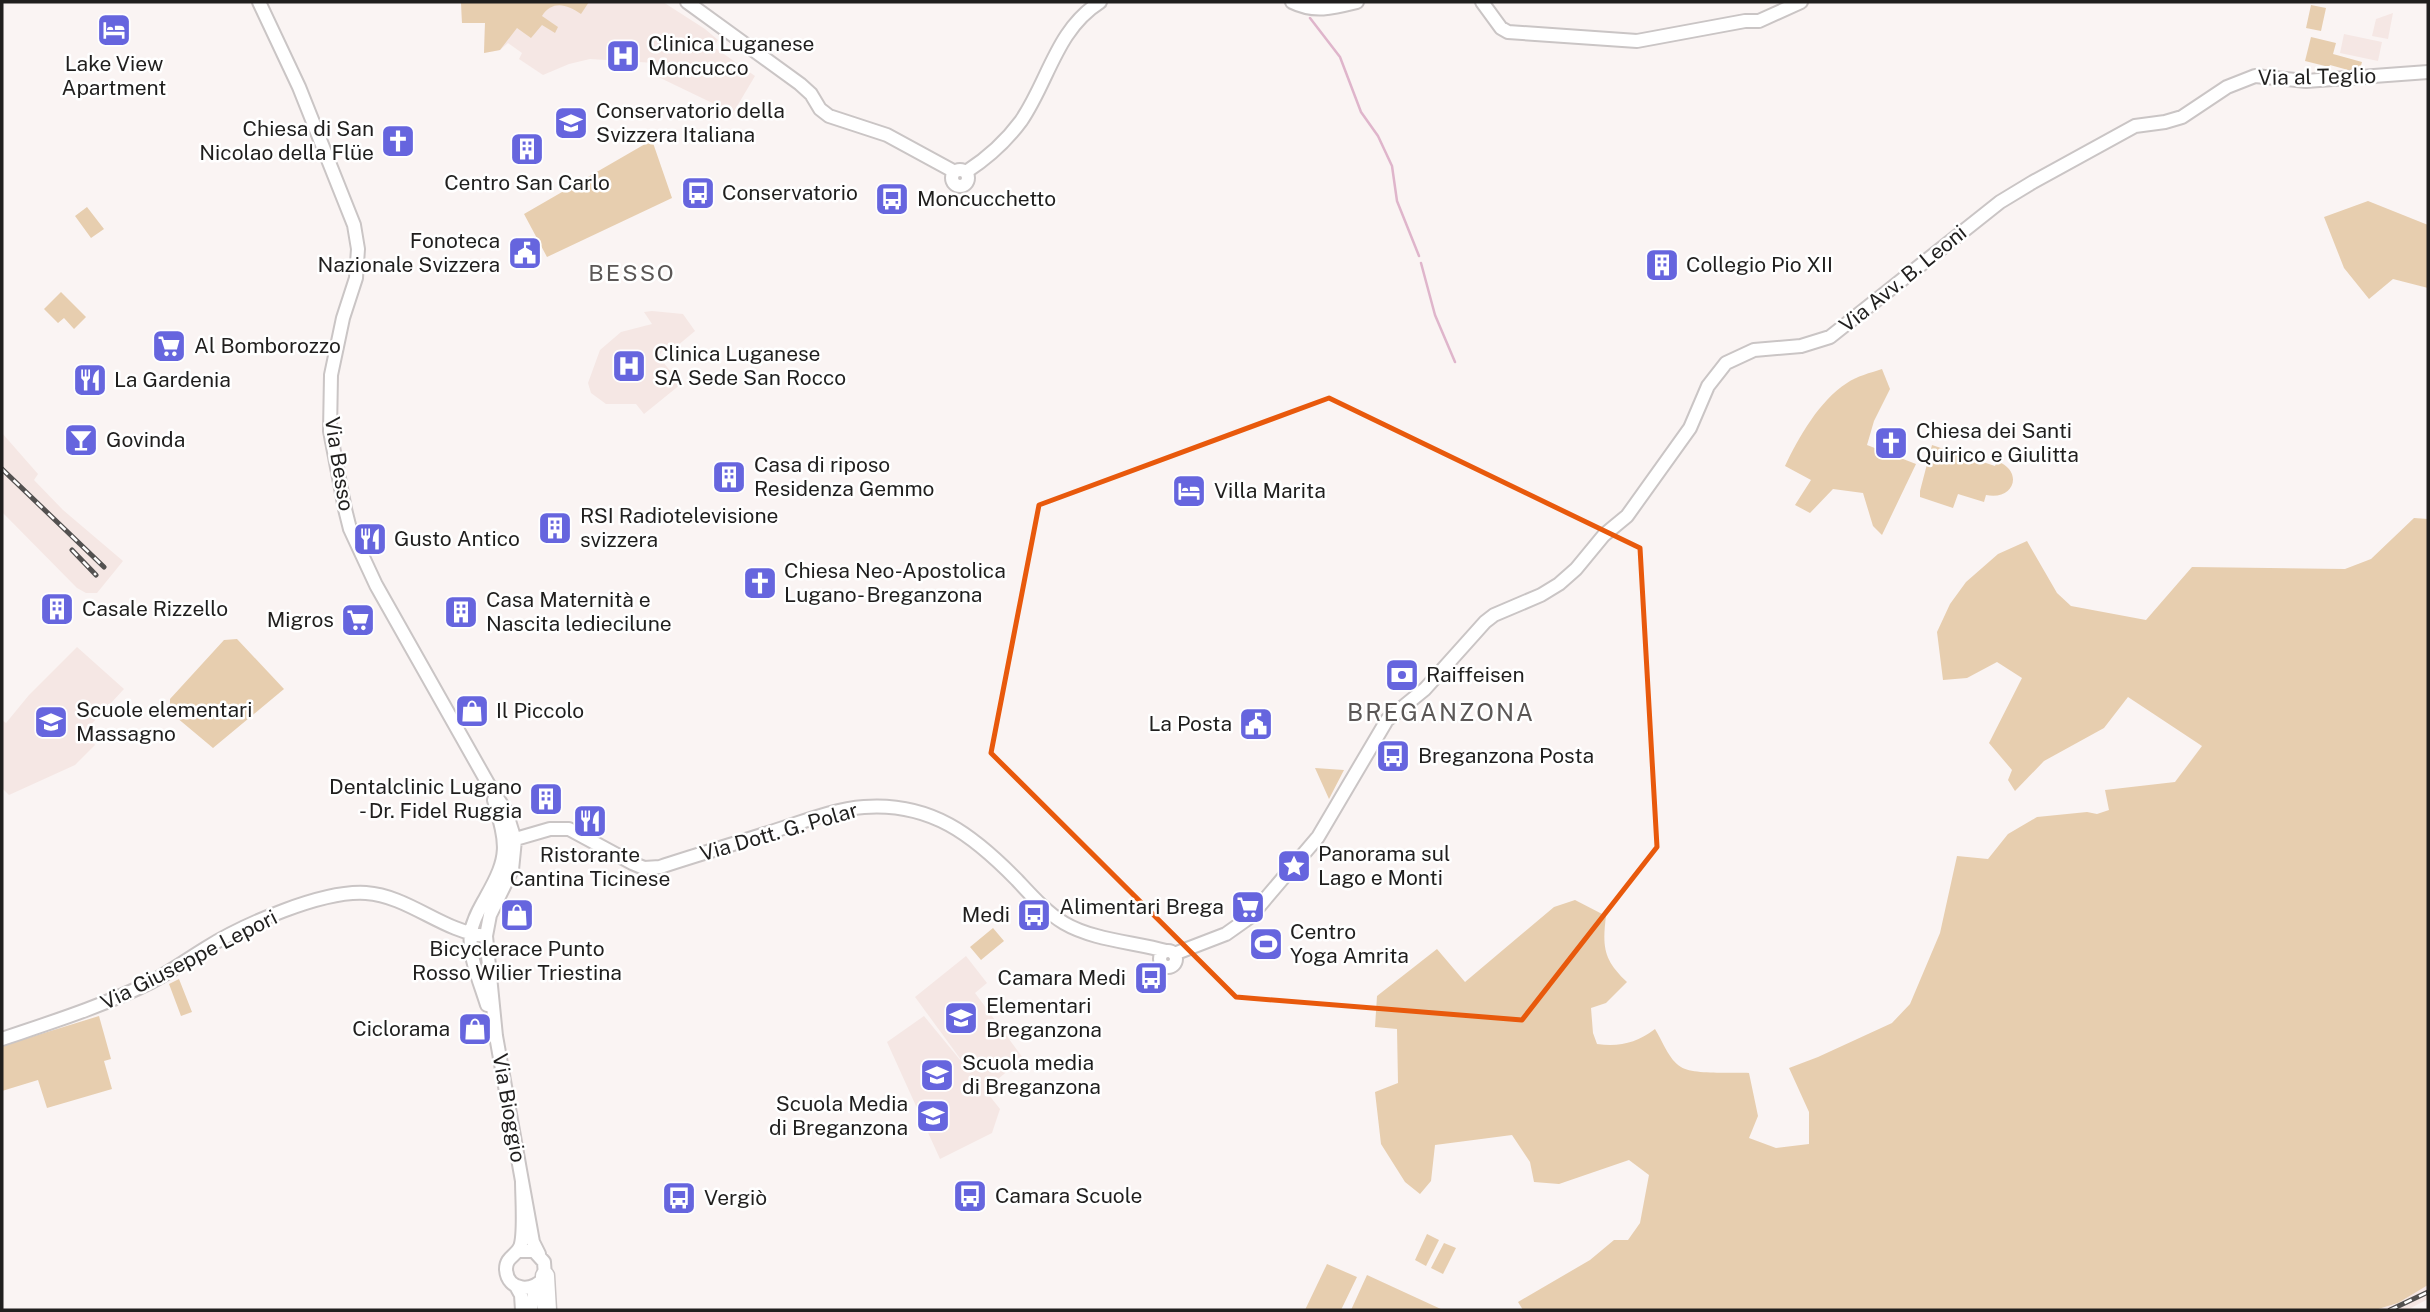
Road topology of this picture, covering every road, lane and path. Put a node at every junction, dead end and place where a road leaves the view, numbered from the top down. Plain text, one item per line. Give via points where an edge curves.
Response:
1 (260, 2) edge
2 (687, 2) edge
3 (1100, 2) edge
4 (1292, 2) edge
5 (1357, 2) edge
6 (1482, 2) edge
7 (1801, 2) edge
8 (2428, 72) edge
9 (2135, 126) joint
10 (1425, 688) joint
11 (510, 841) junction
12 (471, 934) junction
13 (486, 936) junction
14 (52, 1022) junction
15 (2, 1033) edge
16 (496, 1035) junction
17 (2, 1039) edge
18 (522, 1181) junction
19 (519, 1251) junction
20 (539, 1254) junction
21 (540, 1281) junction
22 (516, 1286) junction
23 (522, 1310) edge
24 (531, 1310) edge
25 (547, 1310) edge

1 - 11 street, Via Besso via 299,87 357,239 356,278 331,375 330,431 350,529 376,585 506,811
2 - 3 street via 800,84 829,116 887,135 960,172 1005,139 1021,120 1064,37
4 - 5 street via 1316,10
6 - 7 street via 1501,28 1512,33 1648,40 1759,21
8 - 9 street, Via al Teglio via 2306,81 2255,76 2227,87 2182,117
9 - 10 street, Via Avv. B. Leoni via 2000,202 1830,337 1801,346 1754,350 1726,363 1708,386 1690,428 1627,516 1559,584 1485,622
10 - 11 street, Via Dott. G. Polar via 1391,717 1318,837 1250,917 1226,934 1170,953 1065,924 965,832 907,810 863,807 830,813 660,867 632,863 569,829 550,829
11 - 12 street
11 - 13 street, Via Besso via 512,870 490,915
12 - 13 street, Via Giuseppe Lepori
12 - 14 street, Via Giuseppe Lepori via 392,898 347,893 304,904 239,930 154,981
12 - 16 street, Via Bioggio via 474,962
13 - 16 street, Via Bioggio
14 - 15 street, Via Giuseppe Lepori
14 - 17 street, Via Giuseppe Lepori
16 - 18 street, Via Bioggio
18 - 19 street, Via Bioggio
18 - 20 street, Via Bioggio
19 - 20 street
19 - 22 street, Via Bioggio via 506,1266 508,1278
20 - 21 street, Via Bioggio via 544,1262
21 - 22 street via 522,1289
21 - 24 street, Via Bioggio via 531,1296
21 - 25 highway
22 - 23 street, Via Bioggio

